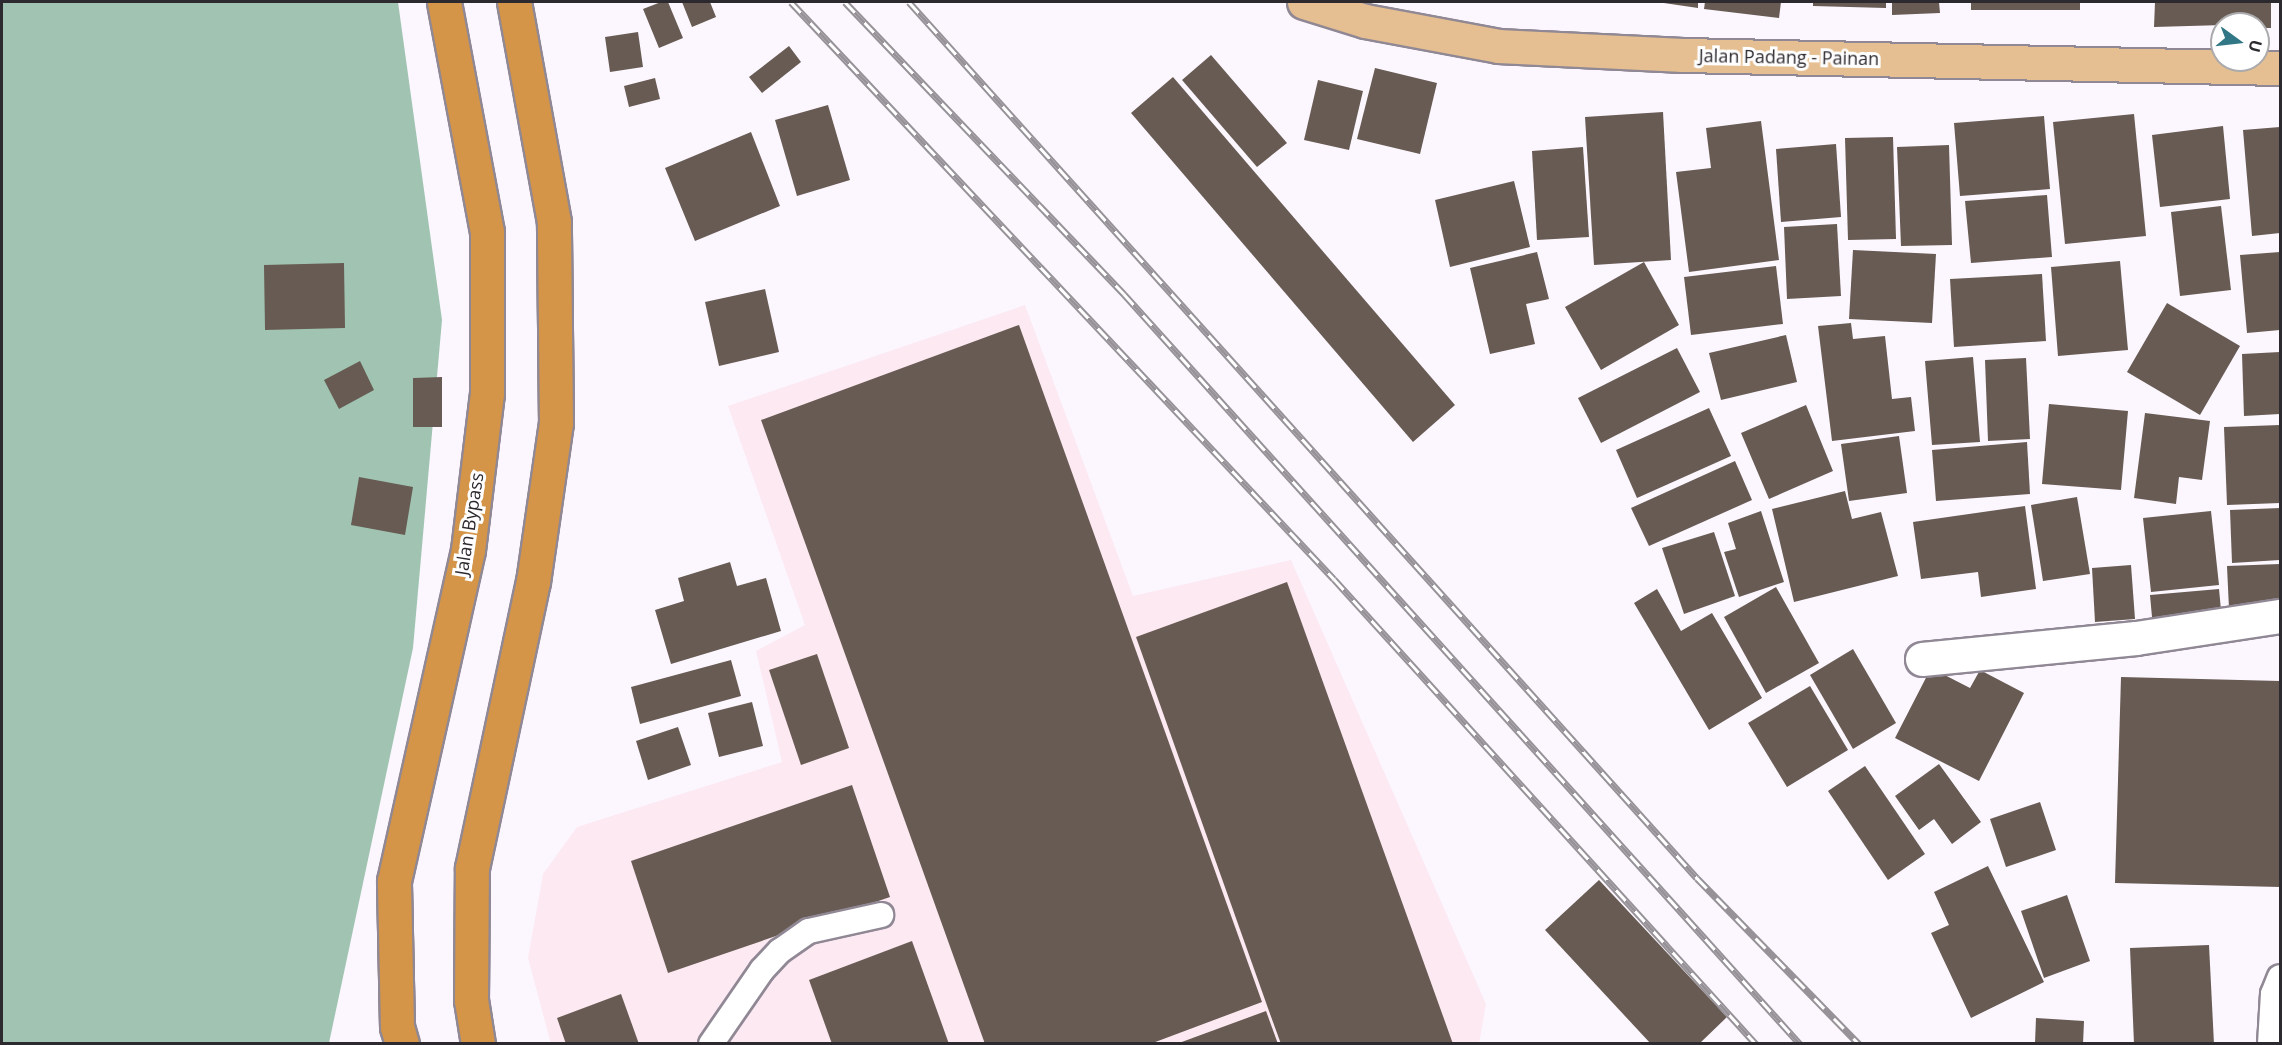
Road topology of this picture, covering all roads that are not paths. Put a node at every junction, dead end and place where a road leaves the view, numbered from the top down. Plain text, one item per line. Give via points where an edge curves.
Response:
1 (444, 2) edge
2 (514, 2) edge
3 (1304, 2) edge
4 (2280, 68) edge
5 (2280, 616) edge
6 (1922, 659) dead end
7 (881, 915) dead end
8 (2280, 977) edge
9 (402, 1044) edge
10 (478, 1044) edge
11 (711, 1044) edge
12 (2270, 1044) edge

1 - 9 highway, Jalan Bypass via 487,232 487,394 468,550 394,881 397,1027
2 - 10 highway via 554,222 556,423 533,582 472,868 471,1000
3 - 4 main road, Jalan Padang - Painan via 1365,21 1498,45 1683,55
5 - 6 street via 2136,638
7 - 11 lane via 809,931 780,951 762,970
8 - 12 lane via 2272,994

